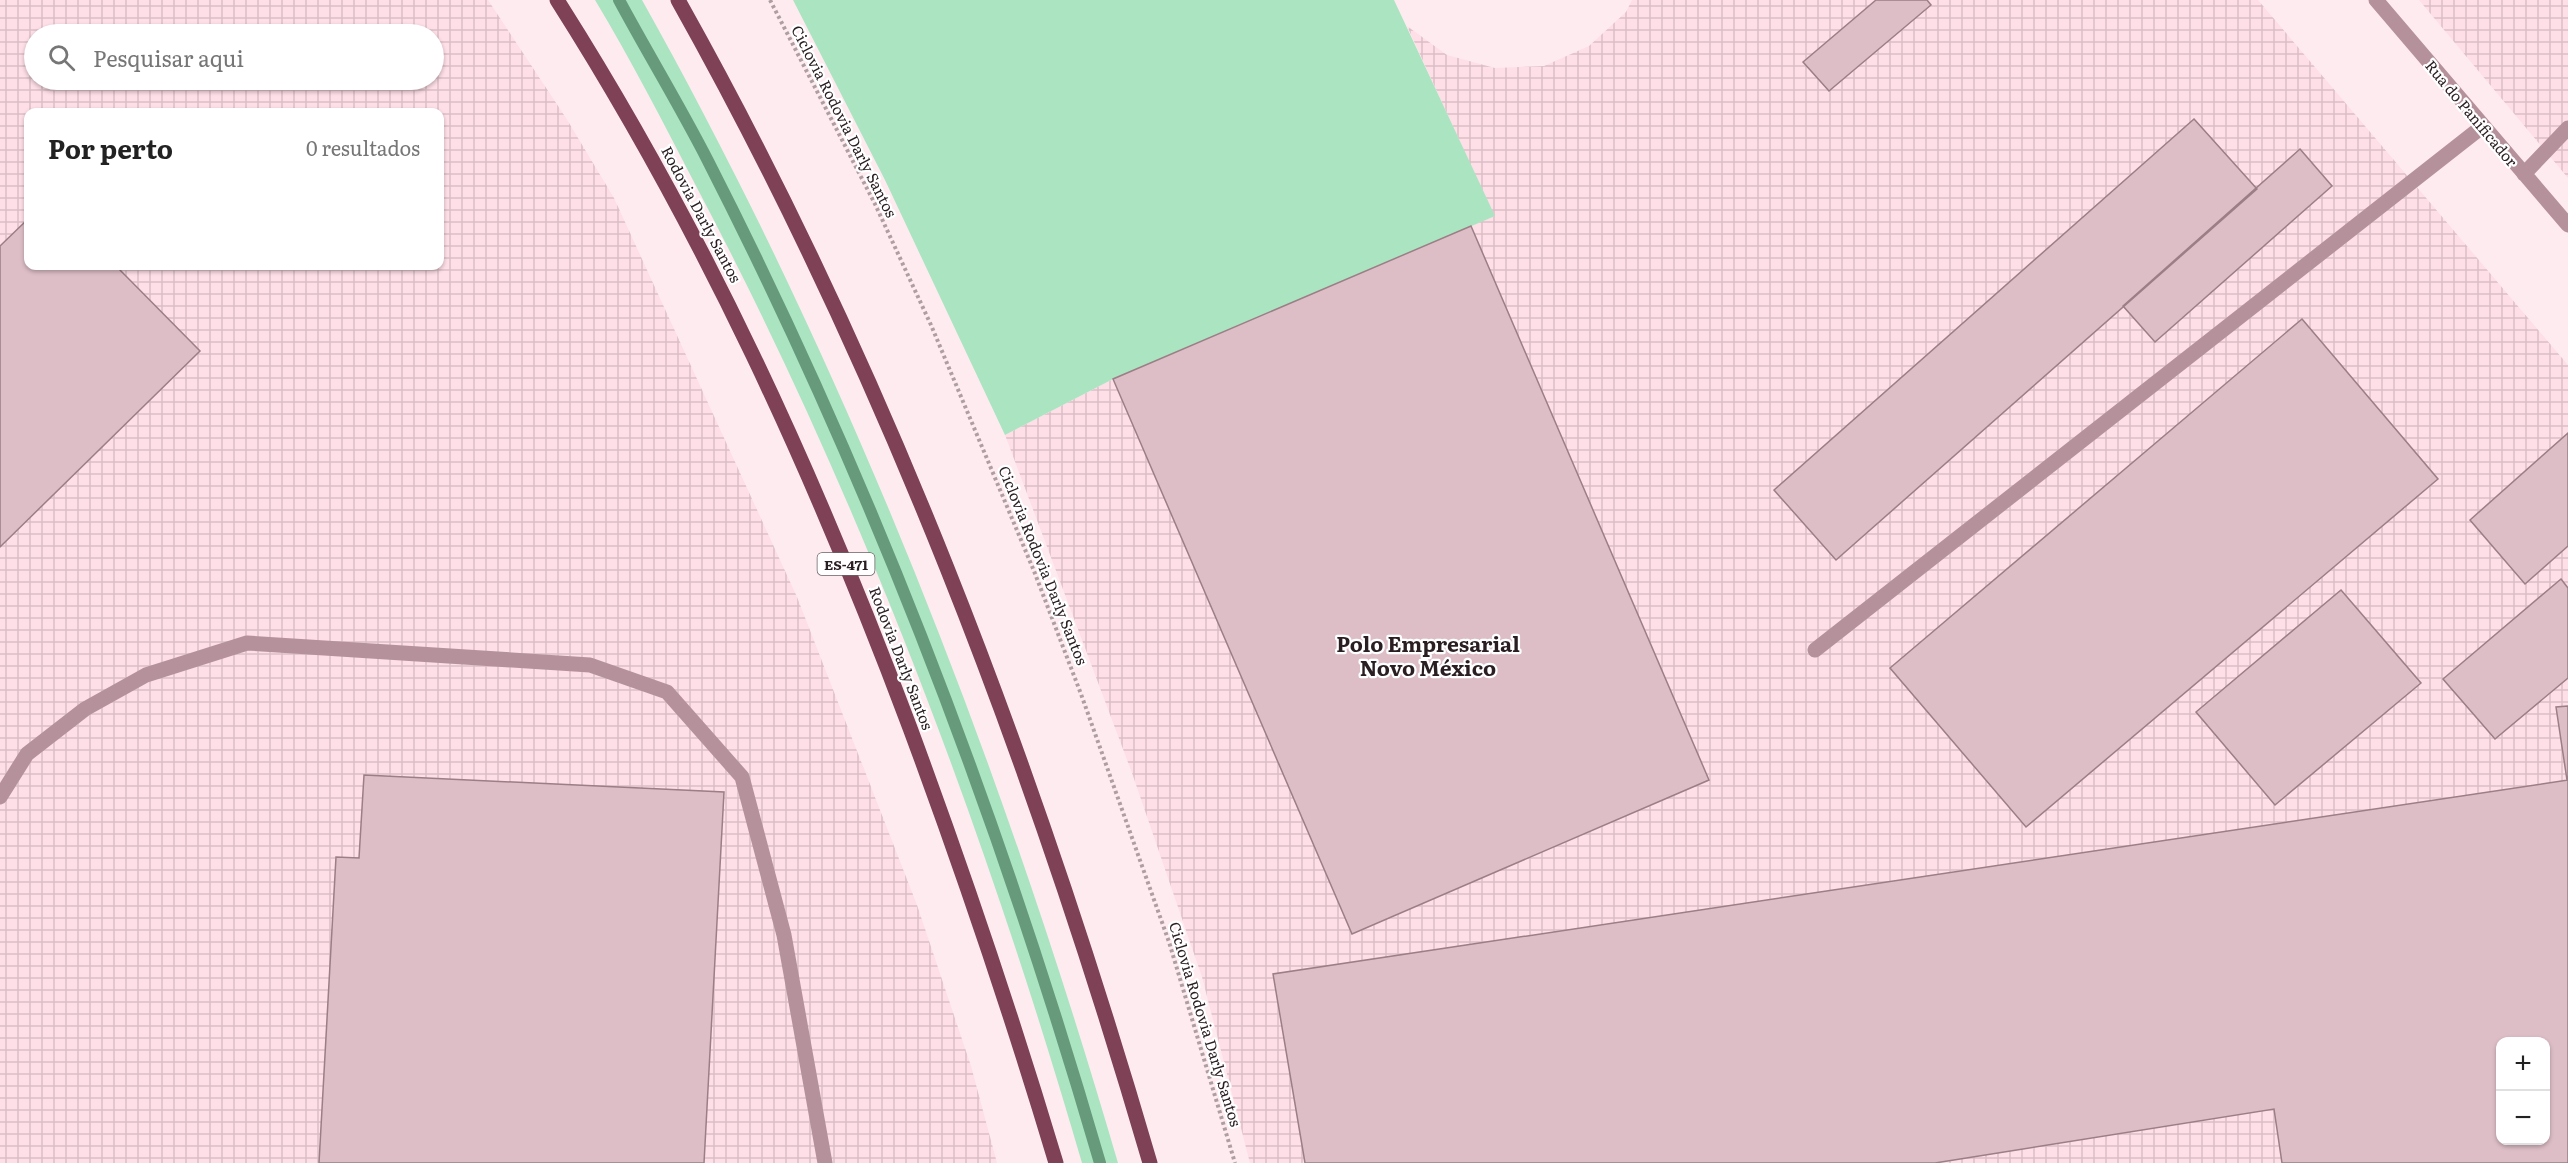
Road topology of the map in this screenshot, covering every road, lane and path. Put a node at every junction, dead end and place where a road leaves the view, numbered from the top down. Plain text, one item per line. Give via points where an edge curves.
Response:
1 (558, 0) edge
2 (678, 0) edge
3 (770, 0) edge
4 (2376, 0) edge
5 (2483, 126) junction
6 (2568, 128) edge
7 (2524, 174) junction
8 (2568, 225) edge
9 (1815, 650) dead end
10 (0, 797) edge
11 (825, 1163) edge
12 (1056, 1163) edge
13 (1150, 1163) edge
14 (1235, 1163) edge

1 - 12 main road, Rodovia Darly Santos / ES-471 via 623,107 717,278 825,514 874,633 964,876 1006,997
2 - 13 main road via 802,240 867,380 950,578 1092,968
3 - 14 path, Ciclovia Rodovia Darly Santos via 875,204 931,325 1034,571 1169,942
4 - 5 street, Rua do Panificador
5 - 7 street, Rua do Panificador
5 - 9 street
6 - 7 street
7 - 8 street, Rua do Panificador
10 - 11 street via 27,754 85,709 146,675 247,643 590,665 667,692 742,777 784,935

